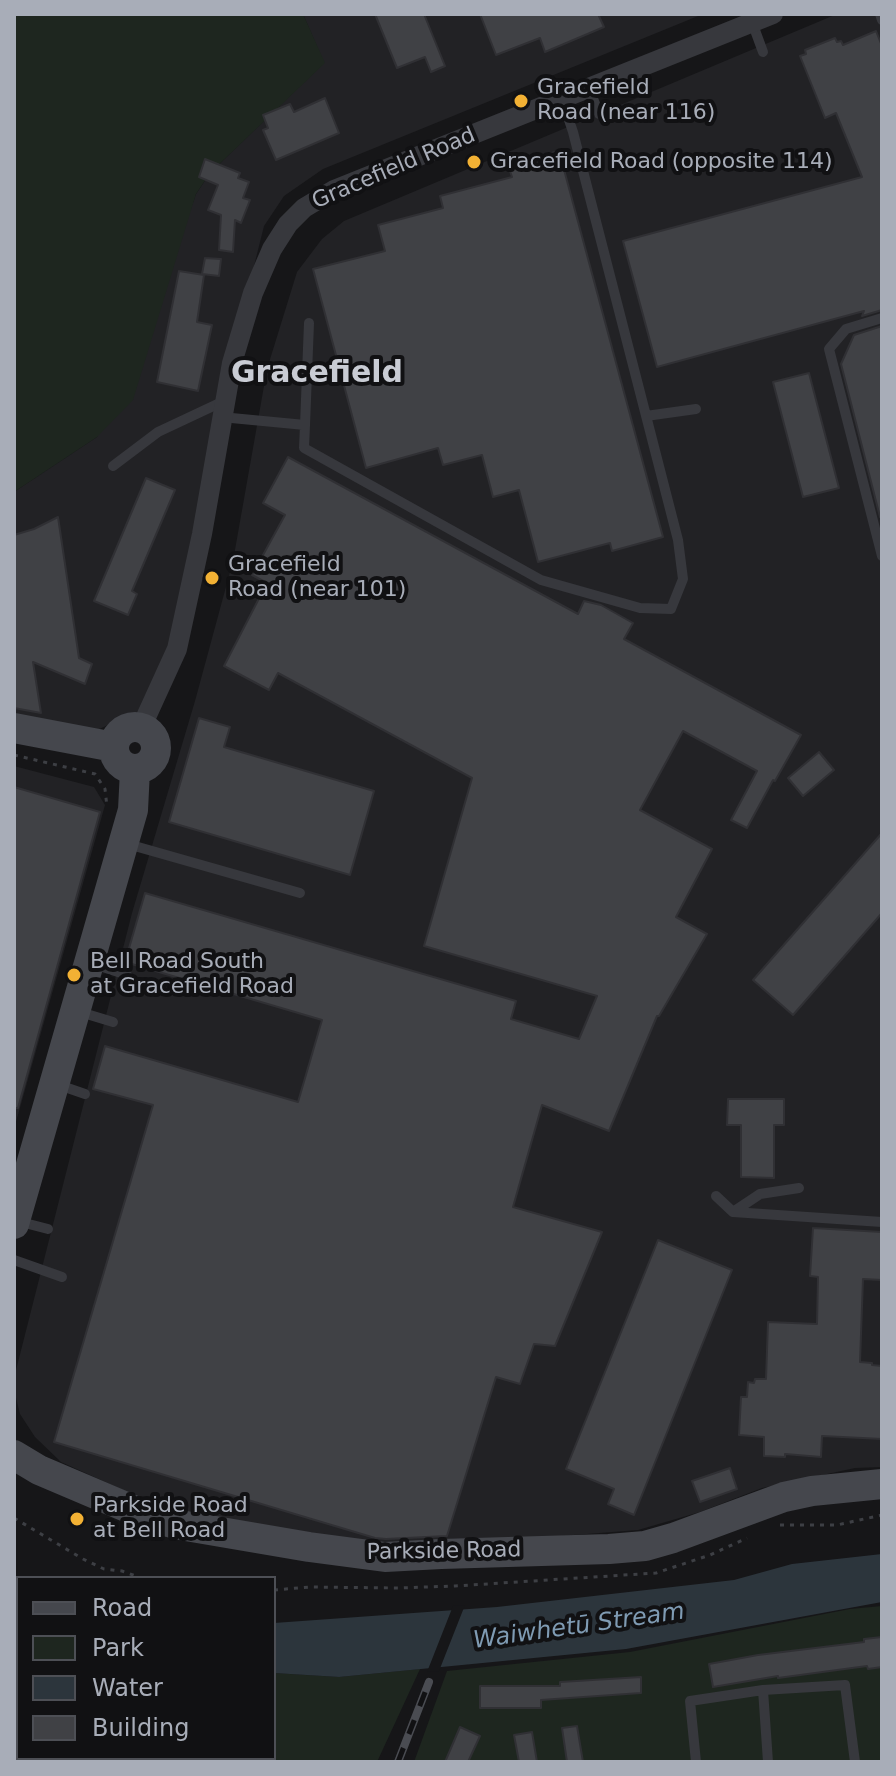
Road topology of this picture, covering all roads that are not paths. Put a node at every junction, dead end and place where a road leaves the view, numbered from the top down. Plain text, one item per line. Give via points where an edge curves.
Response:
1 (773, 14) edge
2 (880, 14) edge
3 (882, 20) edge
4 (752, 22) junction
5 (763, 52) dead end
6 (589, 88) junction
7 (562, 99) junction
8 (599, 114) dead end
9 (882, 318) edge
10 (309, 323) dead end
11 (223, 409) junction
12 (696, 409) dead end
13 (646, 416) junction
14 (305, 425) junction
15 (113, 466) dead end
16 (882, 556) edge
17 (14, 728) edge
18 (141, 728) junction
19 (114, 747) junction
20 (135, 770) junction
21 (123, 843) junction
22 (300, 893) dead end
23 (88, 962) junction
24 (127, 975) dead end
25 (74, 1010) junction
26 (113, 1022) dead end
27 (53, 1083) junction
28 (85, 1094) dead end
29 (799, 1188) dead end
30 (716, 1196) dead end
31 (733, 1212) junction
32 (14, 1222) edge
33 (882, 1222) edge
34 (48, 1229) dead end
35 (14, 1260) edge
36 (62, 1277) dead end
37 (14, 1455) edge
38 (882, 1484) edge
39 (763, 1690) junction
40 (696, 1762) edge
41 (768, 1762) edge
42 (855, 1762) edge

1 - 4 street, Gracefield Road
2 - 3 lane
4 - 5 lane
4 - 6 street, Gracefield Road
6 - 7 street, Gracefield Road
6 - 8 lane
7 - 11 street, Gracefield Road via 334,190 304,208 272,249 253,293
7 - 13 lane
9 - 16 lane via 846,329 829,349
10 - 14 lane
11 - 14 lane
11 - 15 lane via 158,432
11 - 18 street, Gracefield Road via 177,649
12 - 13 lane
13 - 14 lane via 682,566 683,579 671,609 640,608 541,580 304,448
17 - 19 main road
18 - 19 main road via 126,729
18 - 20 main road via 154,737 157,752 149,765
19 - 20 main road via 119,763
20 - 21 main road via 133,810
21 - 22 lane
21 - 23 main road
23 - 24 lane
23 - 25 main road
25 - 26 lane
25 - 27 main road
27 - 28 lane
27 - 32 main road
29 - 31 lane via 760,1194
30 - 31 lane
31 - 33 lane
32 - 34 lane
35 - 36 lane
37 - 38 main road, Parkside Road via 152,1518 385,1557 645,1546 784,1497
39 - 40 lane via 690,1701
39 - 41 lane
39 - 42 lane via 845,1685

